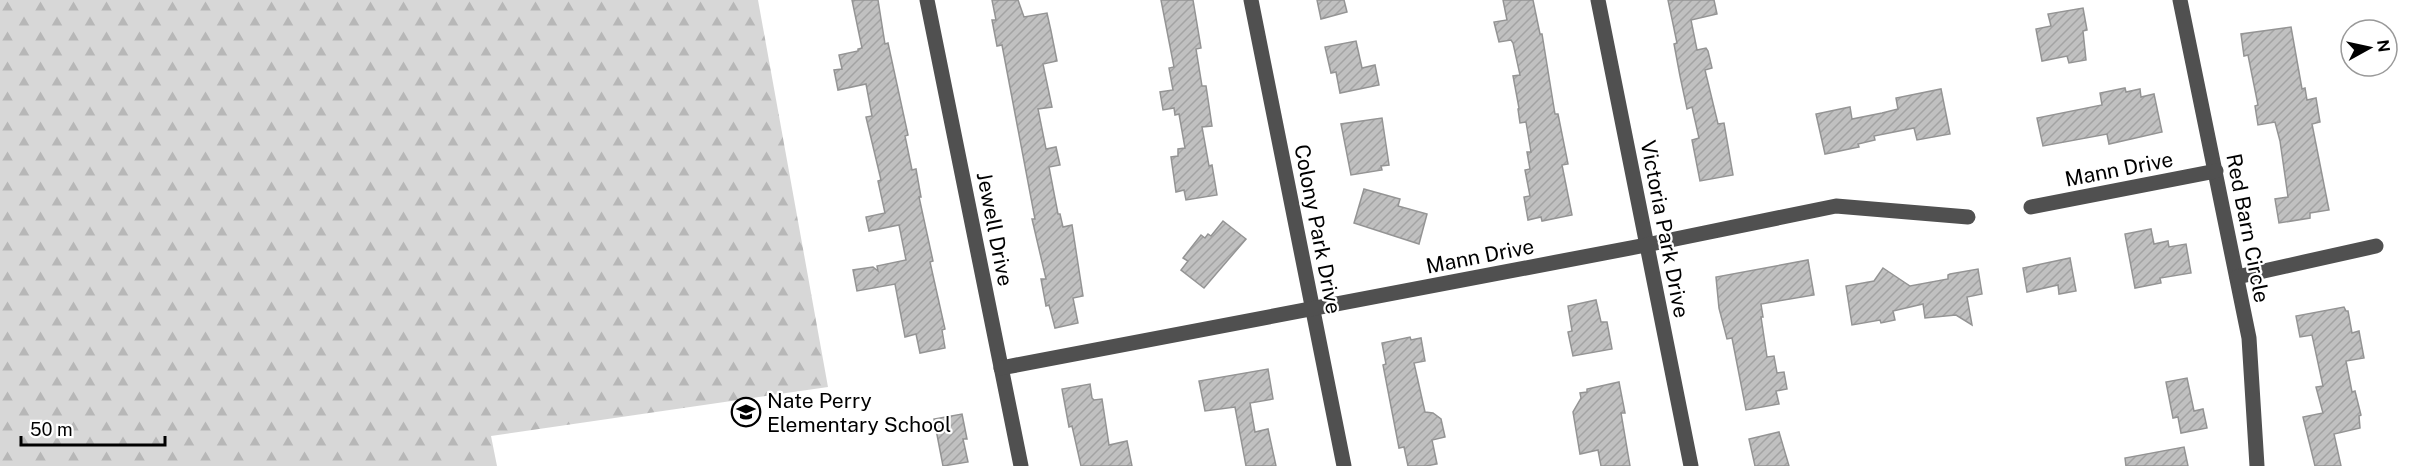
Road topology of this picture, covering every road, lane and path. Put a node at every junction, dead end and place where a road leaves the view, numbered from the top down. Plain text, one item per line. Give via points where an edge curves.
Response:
1 (927, 0) edge
2 (1251, 0) edge
3 (1598, 0) edge
4 (2180, 0) edge
5 (2216, 171) junction
6 (2031, 207) dead end
7 (1968, 217) dead end
8 (1646, 245) junction
9 (2376, 246) dead end
10 (2237, 277) junction
11 (1313, 310) junction
12 (1001, 368) junction
13 (1021, 466) edge
14 (1344, 466) edge
15 (1691, 466) edge
16 (2257, 466) edge

1 - 12 street, Jewell Drive
2 - 11 street, Colony Park Drive
3 - 8 street, Victoria Park Drive
4 - 5 street, Red Barn Circle
5 - 6 street, Mann Drive
5 - 10 street, Red Barn Circle
7 - 8 street, Mann Drive via 1836,206
8 - 11 street, Mann Drive
8 - 15 street, Victoria Park Drive
9 - 10 street
10 - 16 street, Red Barn Circle via 2249,338
11 - 12 street, Mann Drive
11 - 14 street, Colony Park Drive
12 - 13 street, Jewell Drive

